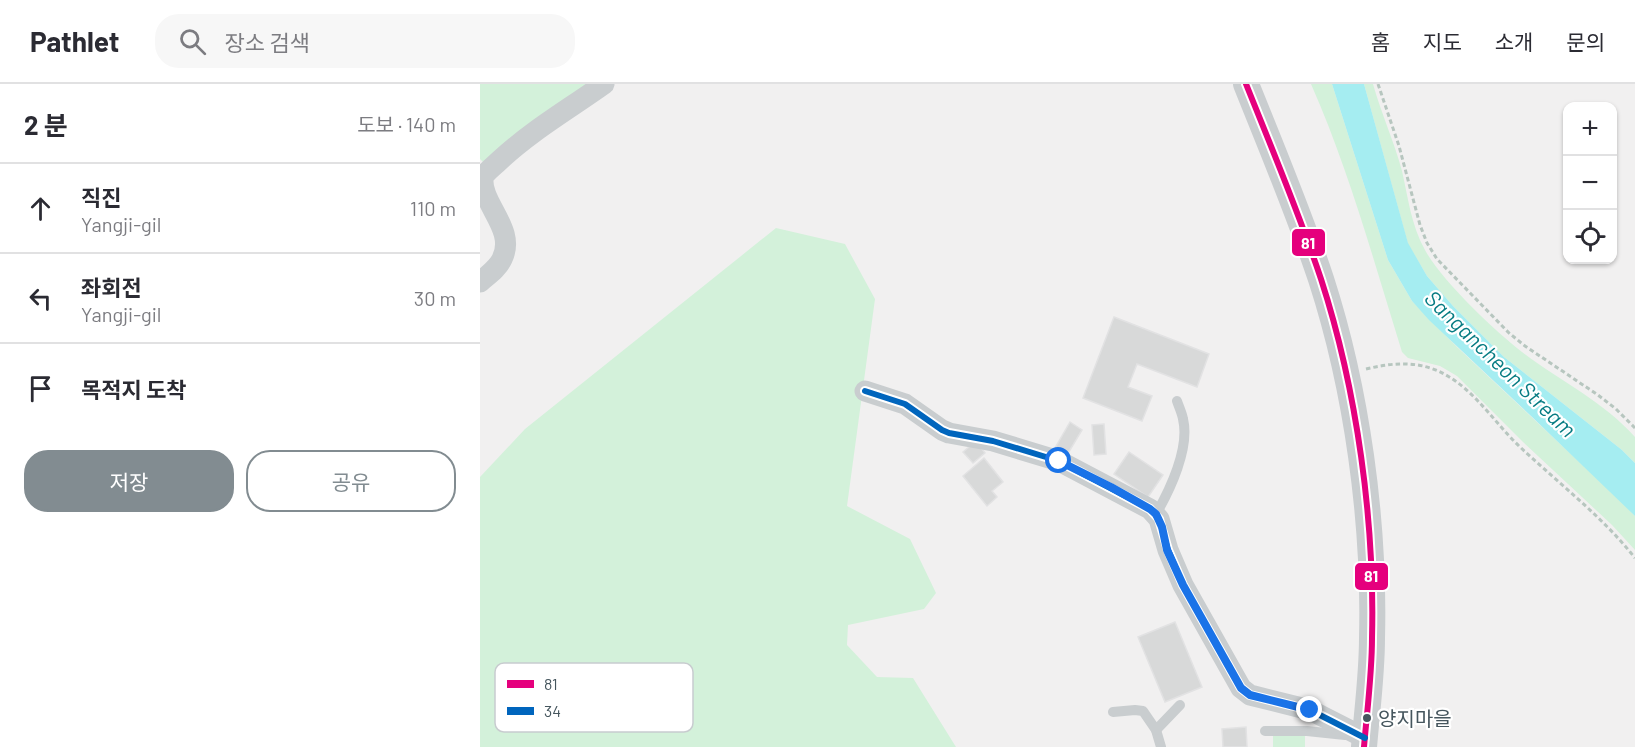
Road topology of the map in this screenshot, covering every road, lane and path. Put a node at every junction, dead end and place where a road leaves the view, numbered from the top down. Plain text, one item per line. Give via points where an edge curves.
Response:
1 (604, 84) edge
2 (1246, 84) edge
3 (1378, 84) edge
4 (480, 282) edge
5 (1346, 373) junction
6 (865, 391) dead end
7 (1177, 401) dead end
8 (1635, 428) edge
9 (1156, 514) junction
10 (1635, 558) edge
11 (1180, 705) dead end
12 (1113, 712) dead end
13 (1156, 730) junction
14 (1265, 731) dead end
15 (1365, 742) edge
16 (1161, 747) edge

1 - 4 street via 528,136 483,178 481,194 501,231 505,250 497,266
2 - 5 street via 1321,281
3 - 8 path via 1420,225 1437,259 1509,333 1598,395
5 - 10 path via 1406,363 1449,376
5 - 15 street via 1363,470 1371,562 1372,639
6 - 9 street via 905,404 949,433 993,441 1059,461
7 - 9 lane via 1184,420 1181,454
9 - 15 street via 1183,585 1241,688 1250,695 1310,710
11 - 13 lane
12 - 13 lane via 1143,711
13 - 16 lane
14 - 15 lane via 1317,731

